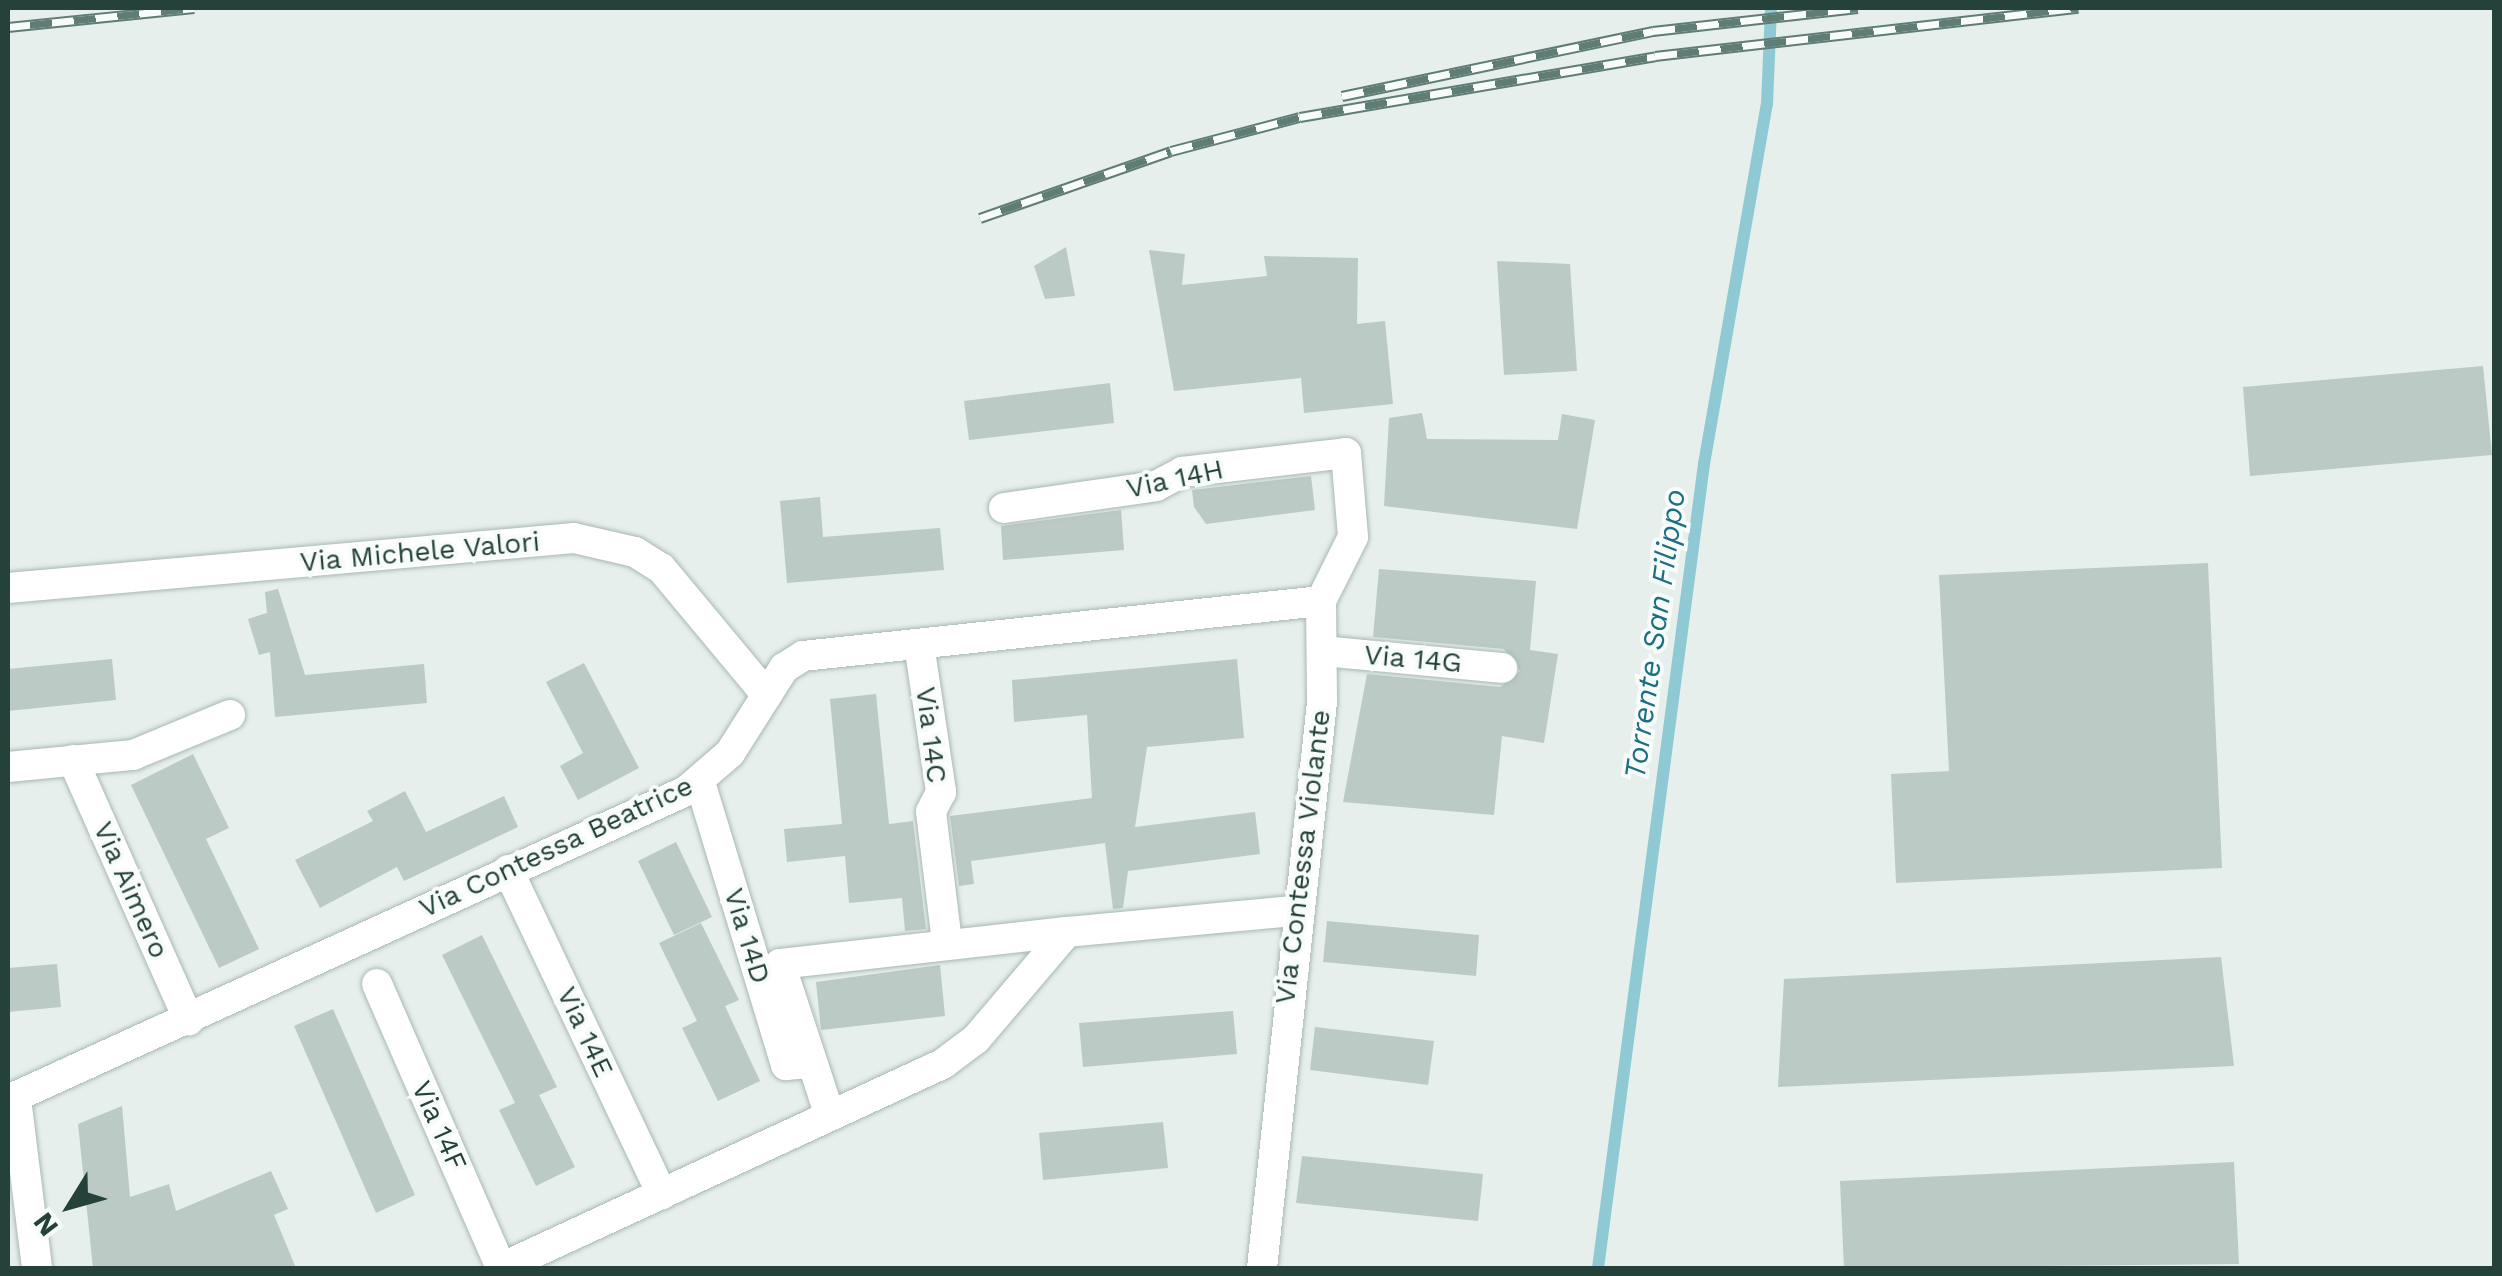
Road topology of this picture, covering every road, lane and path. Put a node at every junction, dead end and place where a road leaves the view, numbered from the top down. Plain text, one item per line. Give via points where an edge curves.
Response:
1 (1346, 453) joint
2 (1004, 508) dead end
3 (8, 588) edge
4 (1321, 601) junction
5 (918, 644) junction
6 (1323, 651) junction
7 (1502, 668) dead end
8 (767, 695) junction
9 (230, 715) dead end
10 (73, 760) junction
11 (8, 767) edge
12 (700, 782) junction
13 (508, 870) junction
14 (1294, 912) junction
15 (1067, 932) junction
16 (947, 942) junction
17 (377, 984) dead end
18 (189, 1020) junction
19 (811, 1063) junction
20 (12, 1099) edge
21 (830, 1116) junction
22 (662, 1194) junction
23 (37, 1268) edge
24 (501, 1268) edge
25 (1262, 1268) edge

1 - 2 street, Via 14H via 1182,472 1156,486
1 - 4 street, Via Contessa Violante via 1353,537
3 - 8 street, Via Michele Valori via 574,538 635,552 661,568
4 - 5 street, Via Contessa Beatrice
4 - 6 street, Via Contessa Violante
5 - 8 street, Via Contessa Beatrice via 803,656
5 - 16 street, Via 14C via 941,792 931,812
6 - 7 street, Via 14G
6 - 14 street, Via Contessa Violante
8 - 12 street, Via Contessa Beatrice
9 - 10 street via 133,756
10 - 11 street
10 - 18 street, Via Aimero
12 - 13 street, Via Contessa Beatrice
12 - 19 street, Via 14D via 786,1065
13 - 18 street, Via Contessa Beatrice
13 - 22 street, Via 14E
14 - 15 street
14 - 25 street, Via Contessa Violante
15 - 16 street
15 - 21 street via 960,1051
16 - 19 street via 780,964
17 - 24 street, Via 14F
18 - 20 street, Via Contessa Beatrice
19 - 21 street
20 - 23 street
21 - 22 street
22 - 24 street

